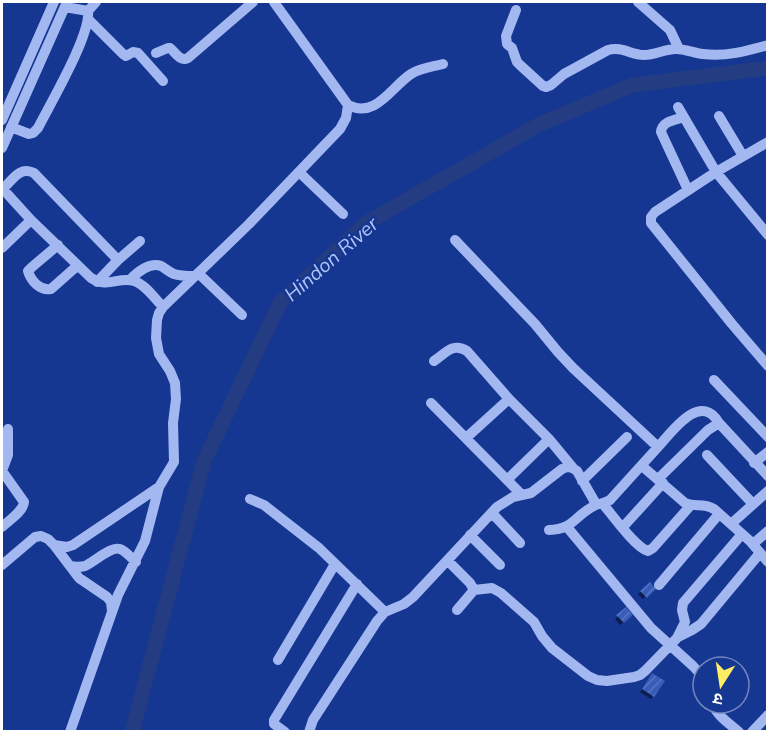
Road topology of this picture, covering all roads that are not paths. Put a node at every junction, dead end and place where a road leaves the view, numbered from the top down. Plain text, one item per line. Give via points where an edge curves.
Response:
1 (54, 2) edge
2 (96, 2) edge
3 (252, 2) edge
4 (274, 2) edge
5 (638, 2) edge
6 (66, 4) edge
7 (516, 10) dead end
8 (88, 15) junction
9 (768, 45) edge
10 (679, 49) junction
11 (156, 53) dead end
12 (443, 64) dead end
13 (163, 81) dead end
14 (348, 105) junction
15 (719, 116) dead end
16 (2, 120) edge
17 (11, 127) junction
18 (768, 142) edge
19 (2, 148) edge
20 (743, 156) junction
21 (299, 172) junction
22 (716, 172) junction
23 (2, 188) edge
24 (688, 190) junction
25 (343, 214) dead end
26 (31, 220) junction
27 (768, 235) edge
28 (455, 240) dead end
29 (140, 241) dead end
30 (57, 245) junction
31 (2, 248) edge
32 (118, 260) junction
33 (77, 266) junction
34 (196, 275) junction
35 (130, 280) junction
36 (97, 282) junction
37 (163, 307) junction
38 (242, 315) dead end
39 (434, 361) dead end
40 (768, 366) edge
41 (714, 380) dead end
42 (509, 399) junction
43 (431, 403) dead end
44 (719, 423) junction
45 (8, 429) dead end
46 (627, 437) dead end
47 (768, 437) edge
48 (466, 438) junction
49 (549, 439) junction
50 (658, 447) junction
51 (768, 452) edge
52 (707, 455) dead end
53 (754, 463) junction
54 (642, 466) junction
55 (573, 468) junction
56 (2, 471) edge
57 (768, 476) edge
58 (507, 480) junction
59 (582, 481) junction
60 (661, 481) junction
61 (159, 487) junction
62 (768, 491) edge
63 (522, 495) junction
64 (250, 499) dead end
65 (600, 504) junction
66 (753, 504) junction
67 (691, 505) junction
68 (492, 513) junction
69 (719, 514) junction
70 (731, 524) junction
71 (2, 527) edge
72 (567, 527) junction
73 (623, 528) junction
74 (549, 530) dead end
75 (768, 531) edge
76 (742, 534) junction
77 (471, 535) junction
78 (520, 543) dead end
79 (753, 544) junction
80 (54, 545) junction
81 (764, 557) edge
82 (448, 561) junction
83 (136, 562) junction
84 (335, 564) junction
85 (2, 565) edge
86 (500, 565) dead end
87 (70, 566) junction
88 (357, 584) junction
89 (659, 585) dead end
90 (474, 590) junction
91 (457, 610) dead end
92 (112, 612) junction
93 (384, 612) junction
94 (678, 637) junction
95 (670, 646) junction
96 (278, 660) dead end
97 (691, 664) edge
98 (718, 715) edge
99 (768, 715) edge
100 (70, 732) edge
101 (285, 732) edge
102 (309, 732) edge
103 (739, 732) edge
104 (752, 732) edge

1 - 16 street
2 - 8 street
3 - 11 street via 188,58 181,59 170,48
4 - 14 street
5 - 10 street via 670,30
6 - 8 street
6 - 17 street
7 - 10 street via 506,36 507,44 517,62 546,87 614,49 646,55
8 - 13 street via 123,54 138,53
8 - 17 street via 75,55 36,131 29,134
9 - 10 street via 717,55
12 - 14 street via 411,74 370,107
14 - 21 street via 344,123
15 - 20 street
17 - 19 street
18 - 20 street
20 - 22 street
21 - 25 street
21 - 34 street
22 - 24 street
22 - 24 street via 681,112 664,124 661,132
22 - 27 street
23 - 26 street
23 - 32 street via 21,171 34,173
24 - 40 street via 654,212 651,223
26 - 30 street
26 - 31 street
28 - 50 street via 573,368
29 - 32 street
30 - 33 street
30 - 33 street via 28,272 41,289 51,289
32 - 36 street
33 - 36 street
34 - 35 street via 174,274 150,265
34 - 37 street
34 - 38 street
35 - 36 street
35 - 37 street via 141,285
37 - 61 street via 157,320 157,348 175,383 176,399 174,462
39 - 42 street via 454,347 461,347
41 - 47 street
42 - 48 street
42 - 49 street
43 - 48 street
44 - 50 street via 708,413 695,412
44 - 53 street
44 - 60 street
45 - 56 street via 9,455
46 - 59 street
48 - 58 street
49 - 55 street
49 - 58 street
50 - 54 street
51 - 53 street
52 - 66 street
53 - 57 street
54 - 60 street
54 - 65 street via 616,495
55 - 59 street
55 - 63 street via 562,469 539,488
56 - 71 street via 24,506
58 - 63 street
59 - 65 street
60 - 67 street
60 - 73 street
61 - 80 street via 73,545
61 - 83 street
62 - 66 street
63 - 68 street
64 - 84 street via 285,520
65 - 72 street
65 - 73 street
66 - 70 street
67 - 69 street via 708,505
67 - 73 street via 648,551
68 - 77 street
68 - 78 street
69 - 70 street
69 - 89 street
70 - 76 street
72 - 74 street
72 - 95 street
75 - 79 street
76 - 79 street
76 - 94 street via 683,603 685,622
77 - 82 street
77 - 86 street
79 - 81 street
80 - 85 street via 38,536
80 - 87 street
81 - 94 street via 701,624
82 - 90 street
82 - 93 street via 404,604
83 - 87 street via 117,548 86,565
83 - 92 street
84 - 88 street
84 - 96 street
87 - 92 street via 79,578 107,597
88 - 93 street
88 - 101 street via 274,720
90 - 91 street
90 - 95 street via 492,588 501,593 534,622 552,648 597,680 640,675
92 - 100 street
93 - 102 street
94 - 95 street
95 - 97 street
98 - 103 street
99 - 104 street

